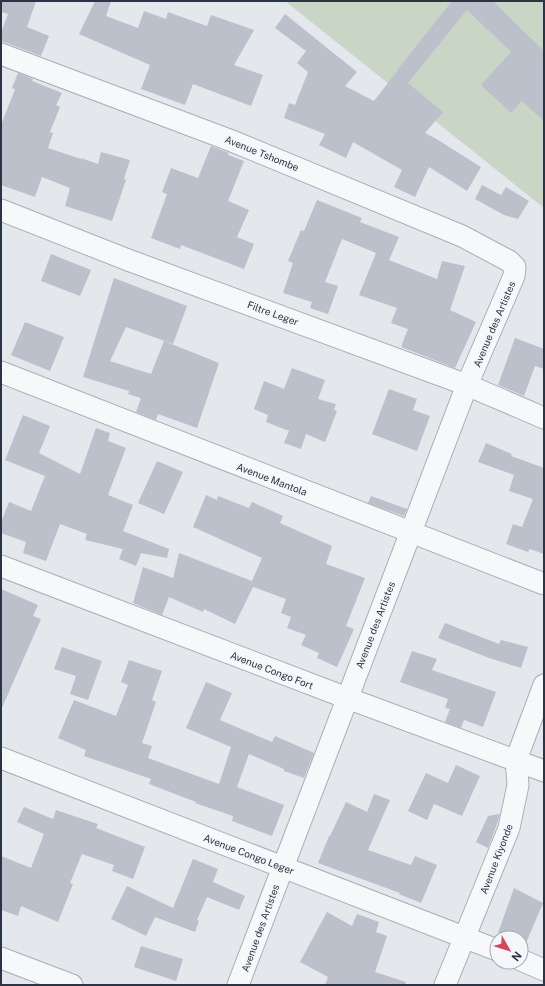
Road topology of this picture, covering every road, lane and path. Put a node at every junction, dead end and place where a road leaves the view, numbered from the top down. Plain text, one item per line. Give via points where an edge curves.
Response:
1 (1, 54) edge
2 (1, 210) edge
3 (515, 267) joint
4 (1, 372) edge
5 (467, 385) junction
6 (544, 418) edge
7 (411, 533) junction
8 (1, 566) edge
9 (544, 584) edge
10 (544, 685) edge
11 (347, 698) junction
12 (1, 758) edge
13 (516, 760) junction
14 (544, 771) edge
15 (282, 867) junction
16 (464, 937) junction
17 (489, 947) edge
18 (1, 958) edge
19 (529, 963) edge
20 (544, 970) edge
21 (72, 985) edge
22 (238, 985) edge
23 (446, 985) edge

1 - 3 street, Avenue Tshombe via 261,152 462,236 509,261
2 - 5 street, Filtre Leger via 128,260
3 - 5 street, Avenue des Artistes via 514,276
4 - 7 street, Avenue Mantola
5 - 6 street, Filtre Leger
5 - 7 street, Avenue des Artistes
7 - 9 street, Avenue Mantola
7 - 11 street, Avenue des Artistes
8 - 11 street, Avenue Congo Fort
10 - 13 street, Avenue Kiyonde
11 - 13 street, Avenue Congo Fort
11 - 15 street, Avenue des Artistes
12 - 15 street, Avenue Congo Leger
13 - 14 street, Avenue Congo Fort
13 - 16 street, Avenue Kiyonde via 518,785 509,828
15 - 16 street, Avenue Congo Leger
15 - 22 street, Avenue des Artistes
16 - 17 street, Avenue Congo Leger
16 - 23 street, Avenue Kiyonde
18 - 21 street
19 - 20 street

